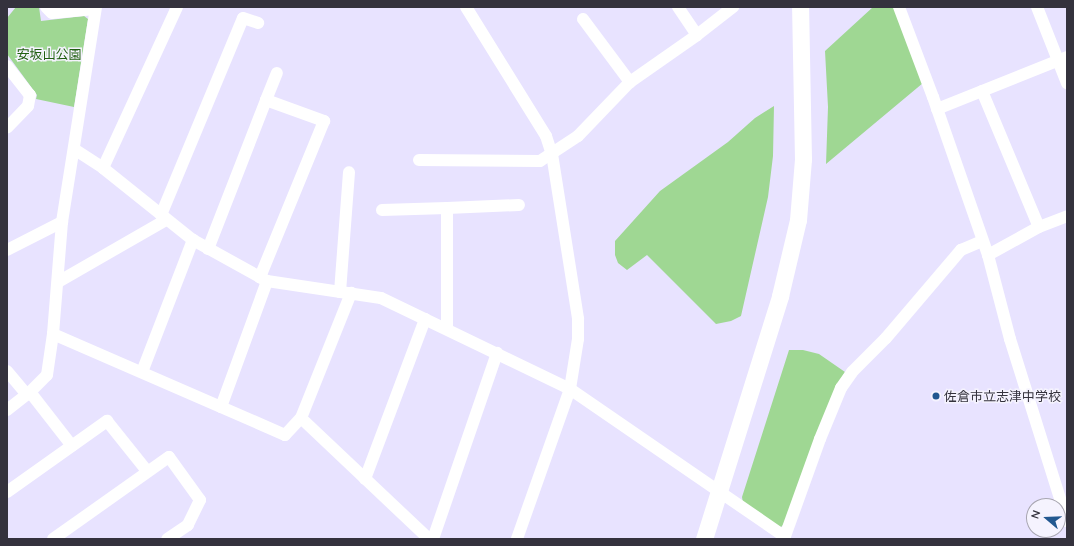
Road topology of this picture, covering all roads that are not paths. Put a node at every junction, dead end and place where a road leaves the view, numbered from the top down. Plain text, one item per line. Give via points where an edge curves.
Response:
1 (46, 7) edge
2 (177, 7) edge
3 (466, 7) edge
4 (678, 7) edge
5 (733, 7) edge
6 (800, 7) edge
7 (899, 7) edge
8 (1037, 7) edge
9 (96, 8) edge
10 (583, 19) dead end
11 (258, 23) dead end
12 (697, 35) junction
13 (1062, 59) edge
14 (7, 66) edge
15 (277, 73) dead end
16 (630, 82) junction
17 (1067, 83) edge
18 (982, 91) junction
19 (266, 100) junction
20 (937, 109) junction
21 (7, 128) edge
22 (74, 149) junction
23 (552, 154) junction
24 (419, 160) dead end
25 (103, 168) junction
26 (349, 172) dead end
27 (519, 205) dead end
28 (447, 208) junction
29 (382, 210) dead end
30 (1067, 216) edge
31 (163, 218) junction
32 (62, 222) junction
33 (1039, 227) junction
34 (193, 240) junction
35 (982, 241) junction
36 (208, 249) junction
37 (7, 250) edge
38 (988, 255) junction
39 (263, 279) junction
40 (58, 282) junction
41 (345, 293) junction
42 (425, 319) junction
43 (447, 329) junction
44 (53, 334) junction
45 (497, 353) junction
46 (7, 371) edge
47 (142, 372) junction
48 (570, 389) junction
49 (28, 393) junction
50 (221, 407) junction
51 (7, 410) edge
52 (301, 418) junction
53 (72, 446) junction
54 (147, 471) junction
55 (365, 479) junction
56 (719, 491) junction
57 (7, 492) edge
58 (1064, 498) edge
59 (784, 538) edge
60 (53, 539) edge
61 (167, 539) edge
62 (428, 539) edge
63 (433, 539) edge
64 (517, 539) edge
65 (704, 539) edge

1 - 9 street via 52,13
2 - 25 street
3 - 23 street via 546,136
4 - 12 street
5 - 12 street
6 - 56 street via 804,160 798,220 780,296
7 - 20 street
8 - 13 street
9 - 22 street
10 - 16 street
11 - 31 street via 243,18
12 - 16 street
13 - 17 street
13 - 18 street
14 - 21 street via 30,95 28,106
15 - 19 street
16 - 23 street via 578,136
18 - 20 street
18 - 33 street
19 - 36 street
19 - 39 street via 324,121
20 - 35 street
22 - 25 street
22 - 32 street
23 - 24 street via 540,161
23 - 48 street via 578,319 578,339
25 - 31 street
26 - 41 street
27 - 28 street
28 - 29 street
28 - 43 street
30 - 33 street
31 - 34 street
31 - 40 street
32 - 37 street
32 - 40 street
33 - 38 street
34 - 36 street
34 - 47 street
35 - 38 street
35 - 59 street via 961,250 886,338 852,372 841,388
36 - 39 street
38 - 58 street via 1010,339
39 - 41 street
39 - 50 street
40 - 44 street
41 - 42 street via 381,298
41 - 52 street
42 - 43 street
42 - 55 street
43 - 45 street
44 - 47 street
44 - 49 street via 47,375
45 - 48 street
45 - 63 street
46 - 49 street
47 - 50 street
48 - 56 street
48 - 64 street
49 - 51 street
49 - 53 street
50 - 52 street via 285,435
52 - 55 street
53 - 54 street via 108,421
53 - 57 street
54 - 60 street
54 - 61 street via 169,457 200,500 188,525
55 - 62 street
56 - 59 street
56 - 65 street

